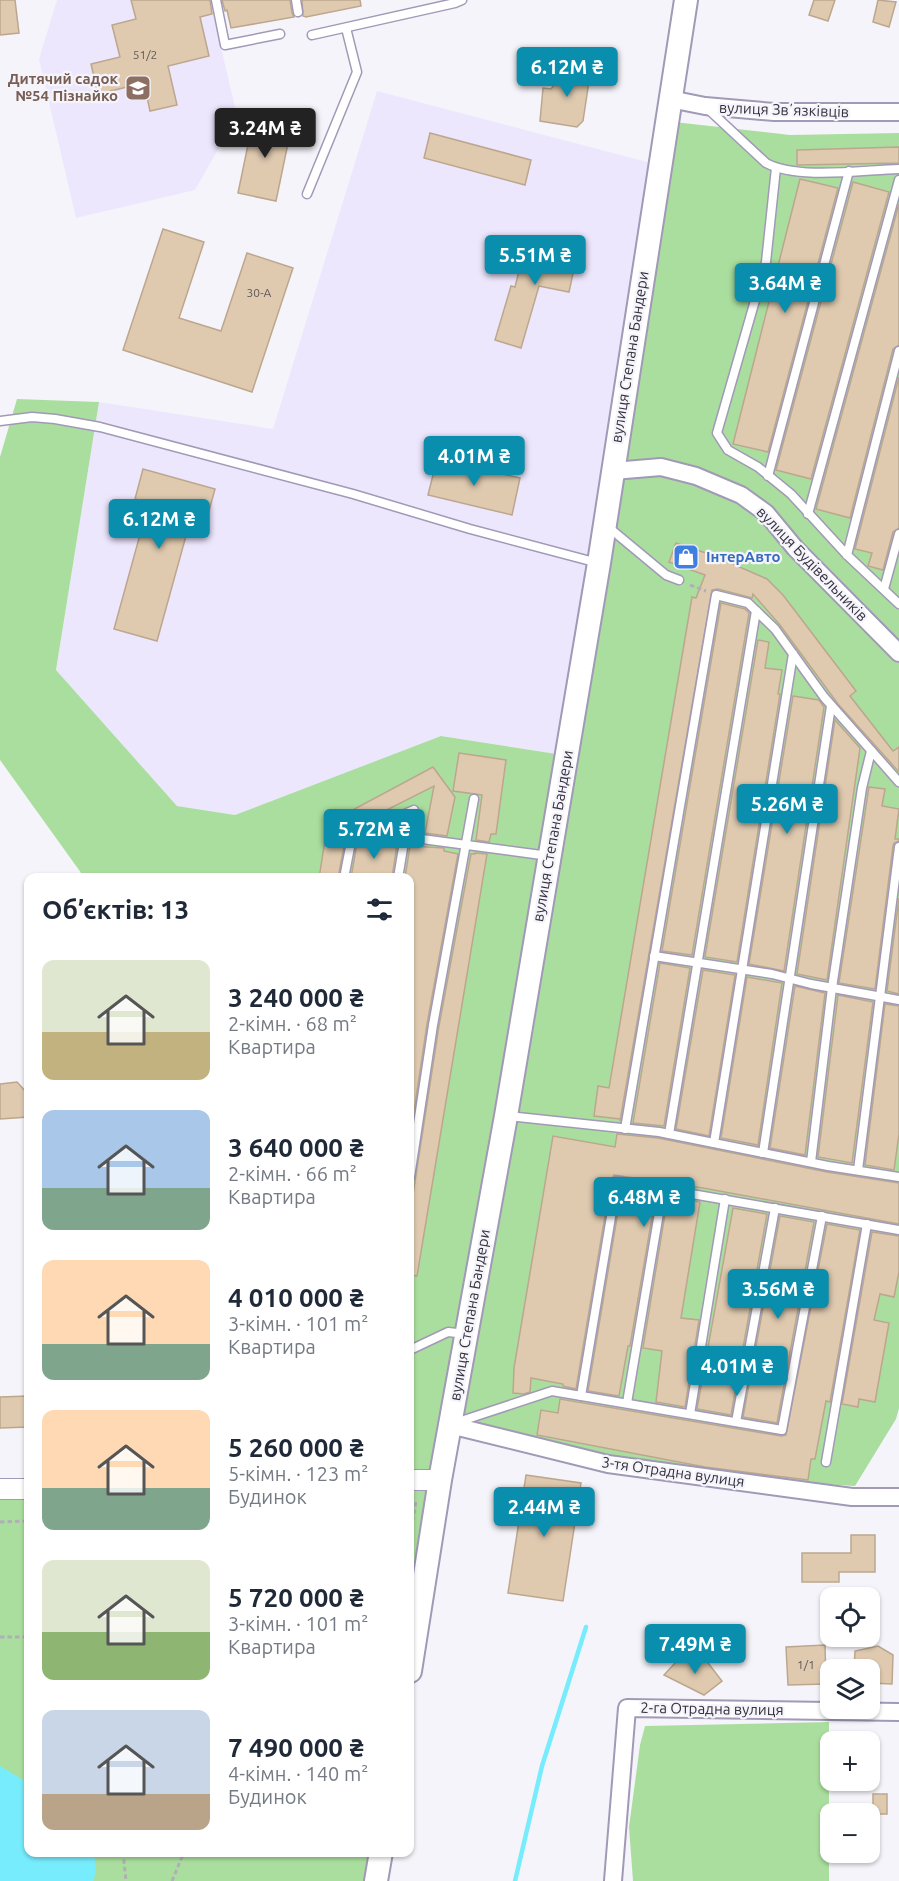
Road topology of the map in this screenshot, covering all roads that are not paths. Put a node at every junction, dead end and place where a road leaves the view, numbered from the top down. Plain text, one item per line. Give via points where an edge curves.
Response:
1 (216, 0) edge
2 (296, 0) edge
3 (462, 0) edge
4 (686, 0) edge
5 (298, 12) dead end
6 (346, 28) junction
7 (280, 34) dead end
8 (312, 34) dead end
9 (670, 99) junction
10 (705, 106) junction
11 (899, 112) edge
12 (776, 168) junction
13 (899, 169) edge
14 (849, 171) junction
15 (899, 180) edge
16 (307, 194) dead end
17 (899, 351) edge
18 (0, 421) edge
19 (613, 471) junction
20 (768, 476) junction
21 (808, 514) junction
22 (605, 523) junction
23 (899, 534) edge
24 (847, 555) junction
25 (599, 563) junction
26 (679, 580) road end
27 (884, 590) junction
28 (899, 604) edge
29 (756, 611) junction
30 (899, 653) edge
31 (792, 654) junction
32 (831, 706) junction
33 (871, 751) junction
34 (899, 782) edge
35 (474, 799) dead end
36 (352, 837) junction
37 (405, 837) junction
38 (465, 845) junction
39 (899, 847) edge
40 (549, 856) junction
41 (345, 873) edge
42 (399, 873) edge
43 (654, 956) junction
44 (697, 963) junction
45 (743, 969) junction
46 (789, 978) junction
47 (832, 988) junction
48 (880, 996) junction
49 (899, 1000) edge
50 (506, 1116) junction
51 (625, 1129) junction
52 (669, 1134) junction
53 (714, 1143) junction
54 (414, 1151) edge
55 (763, 1153) junction
56 (811, 1162) junction
57 (858, 1170) junction
58 (899, 1177) edge
59 (663, 1189) junction
60 (725, 1199) junction
61 (775, 1208) junction
62 (822, 1216) junction
63 (867, 1224) junction
64 (899, 1230) edge
65 (467, 1334) junction
66 (414, 1348) edge
67 (581, 1396) junction
68 (627, 1403) junction
69 (690, 1414) junction
70 (736, 1422) junction
71 (450, 1425) junction
72 (826, 1462) dead end
73 (414, 1480) edge
74 (440, 1480) junction
75 (24, 1489) edge
76 (0, 1490) edge
77 (899, 1497) edge
78 (414, 1646) edge
79 (899, 1712) edge
80 (380, 1857) edge
81 (376, 1881) edge
82 (613, 1881) edge

1 - 7 lane via 225,45
2 - 5 lane
3 - 6 lane
4 - 9 main road, вулиця Степана Бандери
6 - 8 lane
6 - 16 lane via 357,72
9 - 10 street, вулиця Звʼязківців
9 - 19 main road, вулиця Степана Бандери
10 - 11 street, вулиця Звʼязківців via 774,112
10 - 12 lane
12 - 14 lane via 799,172
12 - 20 lane via 766,262 717,433 728,450
13 - 14 lane
14 - 20 lane
15 - 21 lane
17 - 24 lane
18 - 25 lane via 32,417 100,427
19 - 22 main road, вулиця Степана Бандери
19 - 30 street, вулиця Будівельників via 661,467 696,476 741,495 766,513 795,548
20 - 21 lane
21 - 24 lane
22 - 25 main road, вулиця Степана Бандери
22 - 26 lane via 666,575
23 - 27 lane
24 - 27 lane
25 - 40 main road, вулиця Степана Бандери
27 - 28 lane
29 - 31 lane via 775,629
29 - 43 lane via 748,603 716,595
29 - 44 lane
31 - 32 lane
31 - 45 lane
32 - 33 lane
32 - 46 lane
33 - 34 lane
33 - 47 lane
35 - 38 lane
36 - 37 lane via 377,833
36 - 37 lane via 414,810
36 - 41 lane
37 - 38 lane
37 - 42 lane
38 - 40 lane
38 - 54 lane
39 - 48 lane
40 - 50 main road, вулиця Степана Бандери
43 - 44 lane
43 - 51 lane
44 - 45 lane
44 - 52 lane
45 - 46 lane
45 - 53 lane
46 - 47 lane
46 - 55 lane
47 - 48 lane
47 - 56 lane
48 - 49 lane
48 - 57 lane
50 - 51 lane
50 - 65 main road, вулиця Степана Бандери
51 - 52 lane
52 - 53 lane
53 - 55 lane
55 - 56 lane
56 - 57 lane
57 - 58 lane
59 - 60 lane
59 - 67 lane via 617,1181
59 - 68 lane
60 - 61 lane
60 - 69 lane
61 - 62 lane
61 - 70 lane
62 - 63 lane
62 - 70 lane via 782,1430
63 - 64 lane
63 - 72 lane
65 - 66 lane via 448,1332
65 - 71 main road, вулиця Степана Бандери
67 - 68 lane
67 - 71 lane via 552,1391
68 - 69 lane
69 - 70 lane
71 - 74 main road, вулиця Степана Бандери
71 - 77 street, 3-тя Отрадна вулиця via 608,1464 852,1497
73 - 74 street
74 - 78 main road, вулиця Степана Бандери
75 - 76 street
79 - 82 street, 2-га Отрадна вулиця via 627,1708
80 - 81 main road

